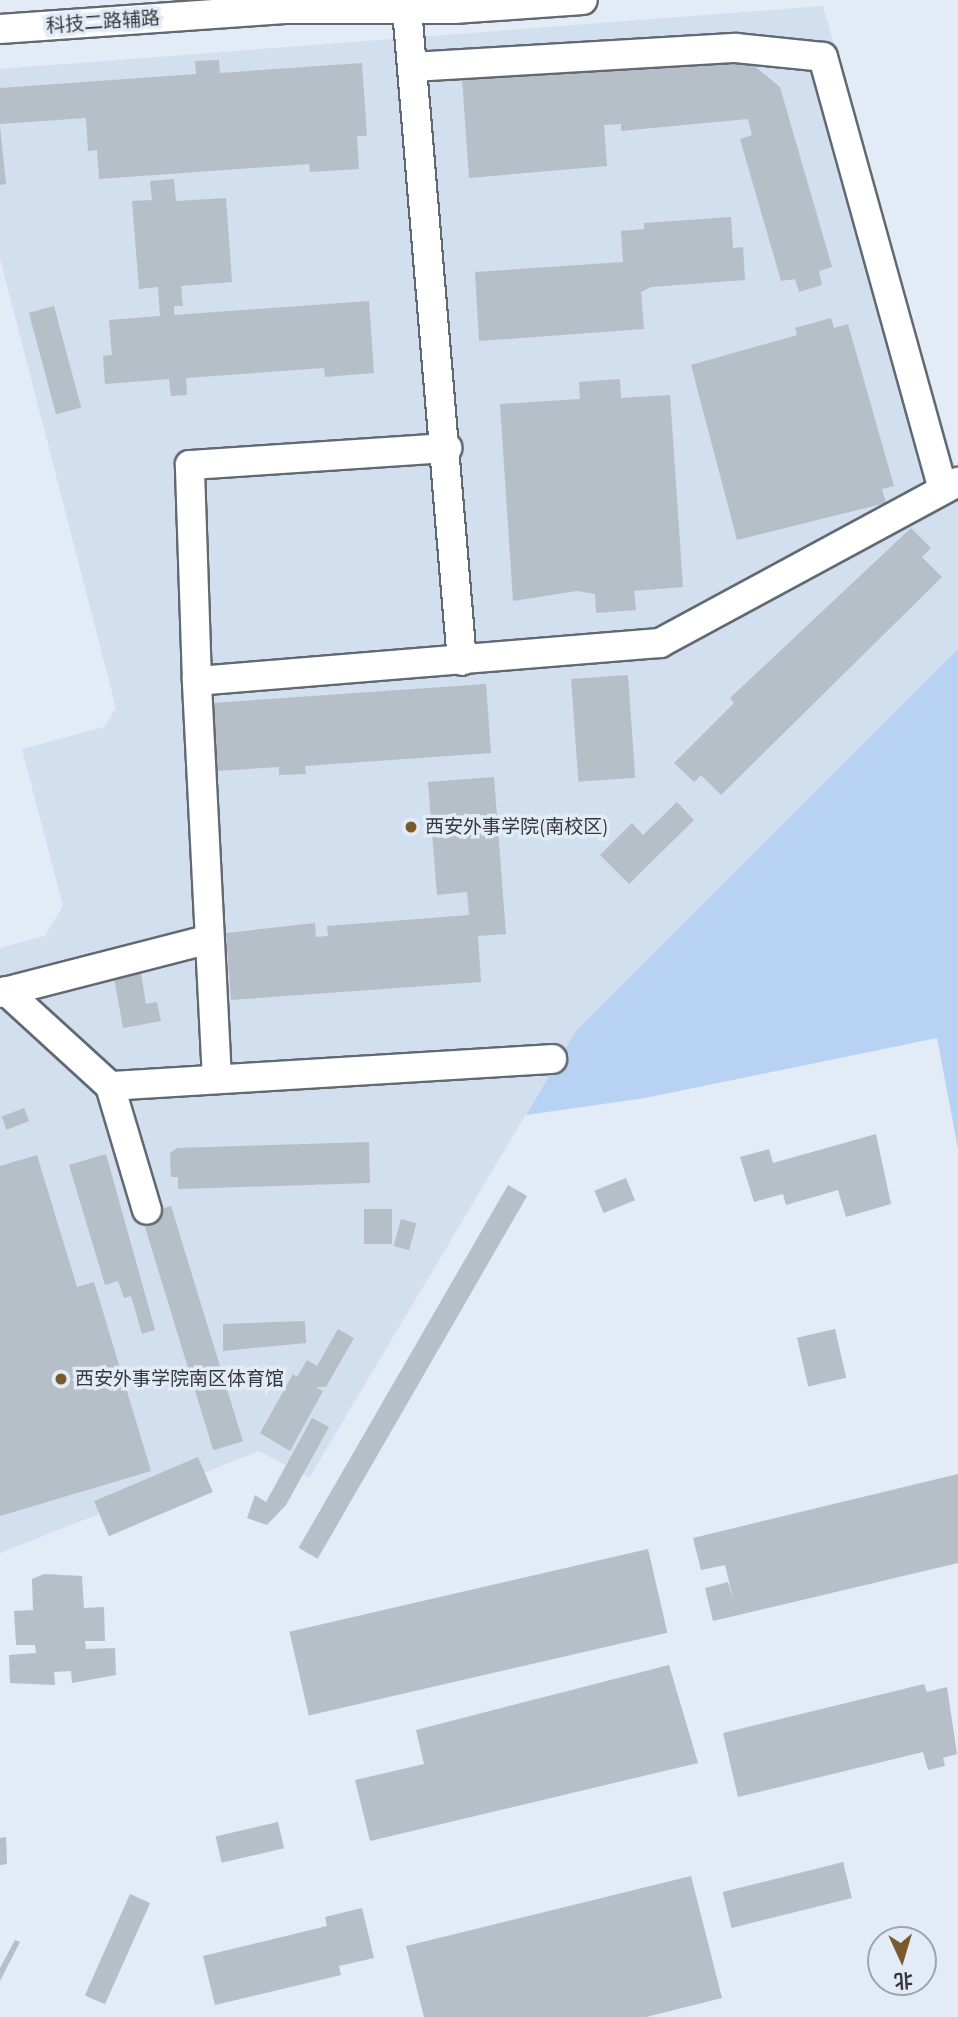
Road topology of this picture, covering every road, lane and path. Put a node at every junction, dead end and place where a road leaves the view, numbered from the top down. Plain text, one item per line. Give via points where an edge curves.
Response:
1 (583, 0) edge
2 (407, 9) junction
3 (0, 29) edge
4 (412, 67) junction
5 (447, 448) junction
6 (950, 484) edge
7 (462, 661) junction
8 (197, 681) junction
9 (207, 940) junction
10 (3, 992) edge
11 (552, 1059) dead end
12 (217, 1079) junction
13 (110, 1086) junction
14 (147, 1210) dead end

1 - 2 street, 科技二路辅路
2 - 3 street, 科技二路辅路 via 288,9
2 - 4 street
4 - 5 street
4 - 6 street via 736,48 823,57
5 - 7 street
5 - 8 street via 190,465
6 - 7 street via 660,643
7 - 8 street
8 - 9 street
9 - 10 street
9 - 12 street
10 - 13 street
11 - 12 street
12 - 13 street
13 - 14 street

